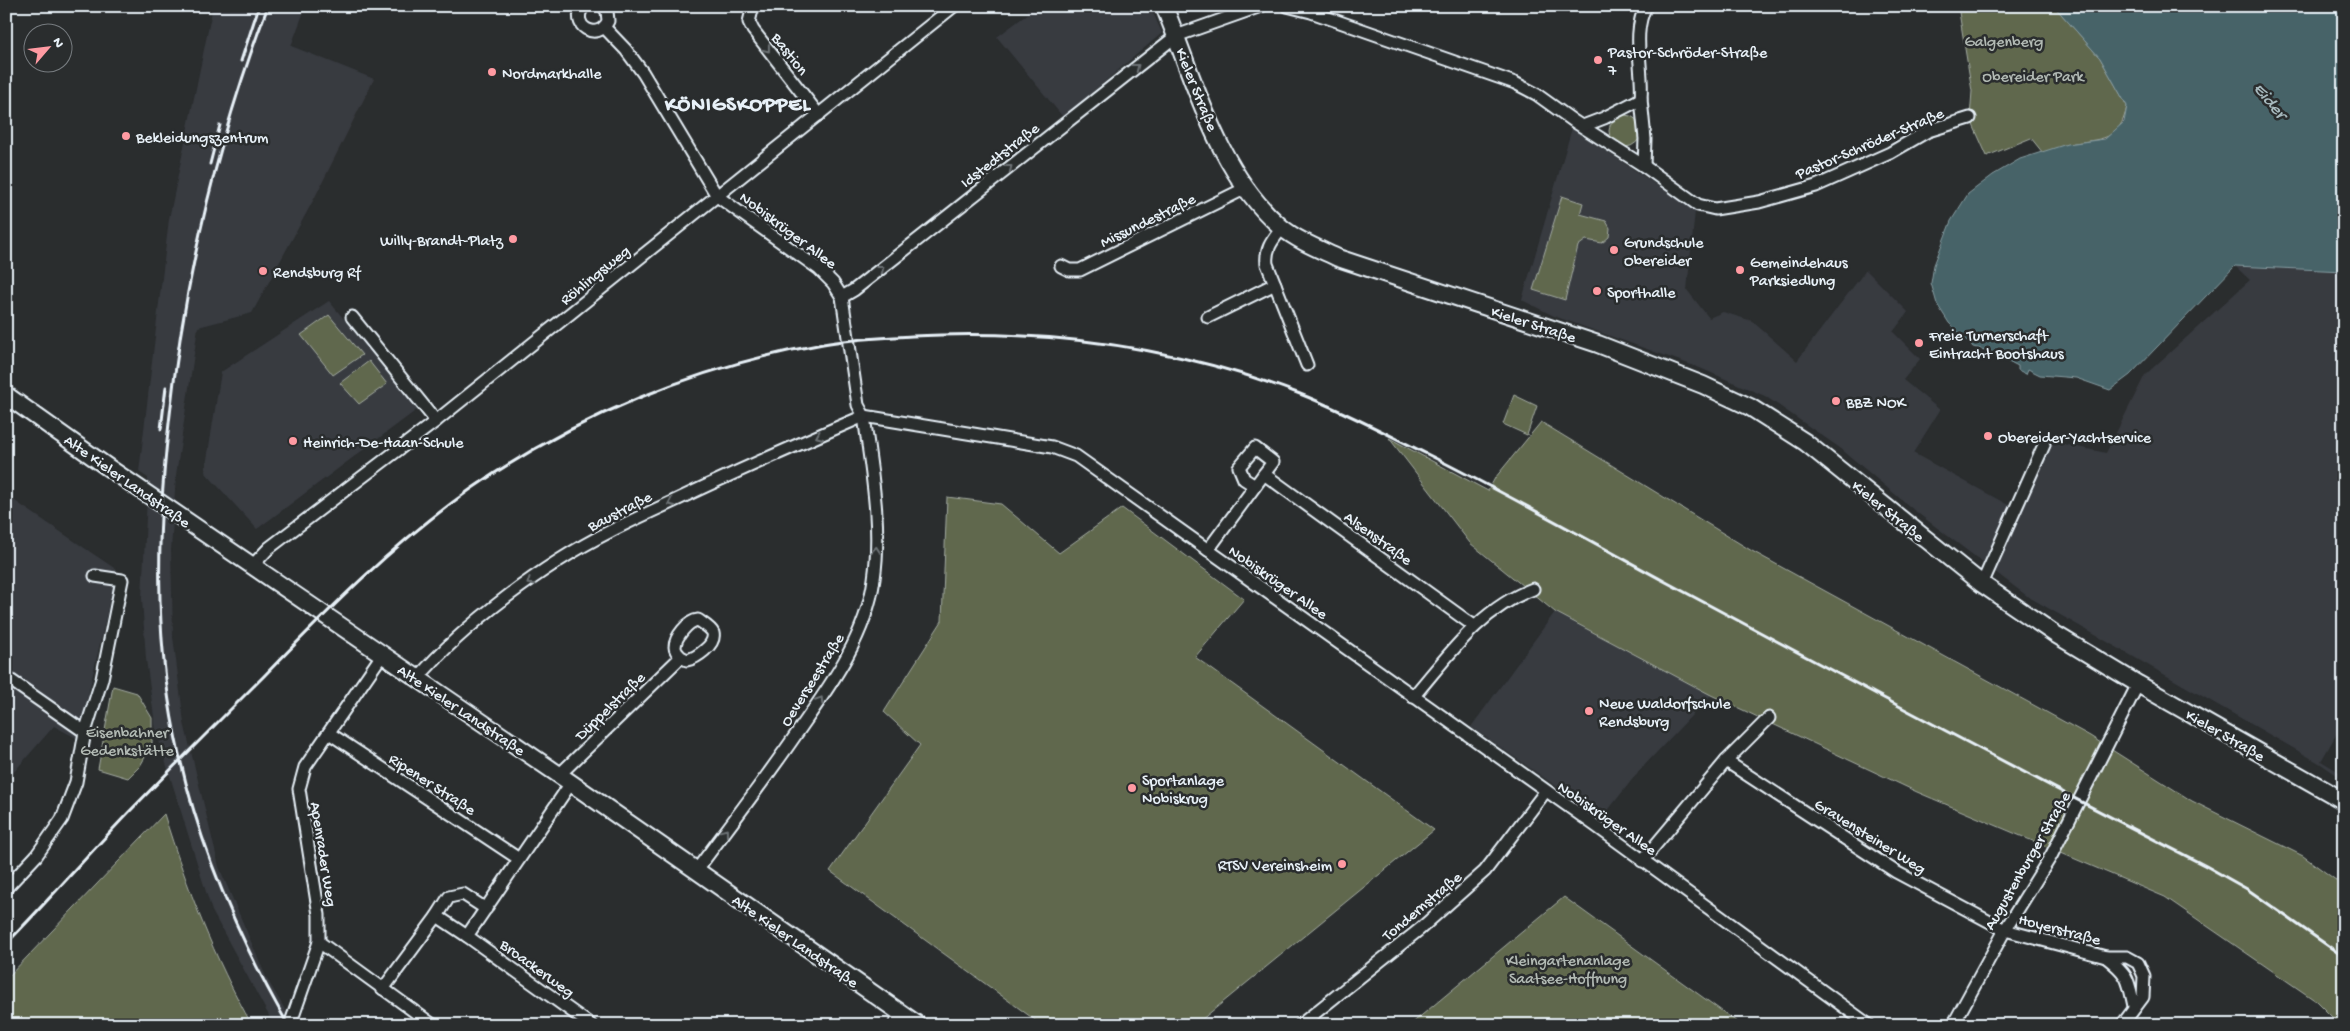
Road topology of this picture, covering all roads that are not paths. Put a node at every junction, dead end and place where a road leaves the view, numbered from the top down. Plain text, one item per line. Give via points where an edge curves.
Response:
1 (603, 6) edge
2 (753, 6) edge
3 (954, 6) edge
4 (1164, 6) edge
5 (1261, 6) edge
6 (1287, 6) edge
7 (1646, 6) edge
8 (581, 7) edge
9 (1317, 10) edge
10 (604, 27) junction
11 (1176, 36) junction
12 (1641, 99) junction
13 (819, 115) junction
14 (1970, 118) dead end
15 (1583, 126) junction
16 (1644, 166) junction
17 (1246, 188) junction
18 (717, 196) junction
19 (1282, 228) junction
20 (1061, 266) dead end
21 (1275, 284) junction
22 (842, 297) junction
23 (352, 317) dead end
24 (1208, 317) dead end
25 (1307, 365) dead end
26 (6, 394) edge
27 (864, 416) junction
28 (436, 421) junction
29 (2044, 445) dead end
30 (1264, 474) junction
31 (1255, 486) junction
32 (1208, 550) junction
33 (252, 566) junction
34 (95, 576) dead end
35 (1982, 584) junction
36 (1534, 589) dead end
37 (1474, 626) junction
38 (382, 655) junction
39 (681, 657) dead end
40 (6, 677) edge
41 (418, 679) junction
42 (2138, 684) junction
43 (1413, 697) junction
44 (1769, 718) dead end
45 (85, 732) junction
46 (329, 733) junction
47 (1726, 761) junction
48 (565, 779) junction
49 (1545, 792) junction
50 (2344, 801) edge
51 (519, 859) junction
52 (1642, 860) junction
53 (696, 871) junction
54 (6, 888) edge
55 (486, 909) junction
56 (437, 916) junction
57 (2004, 930) junction
58 (467, 936) junction
59 (319, 942) junction
60 (2106, 957) junction
61 (383, 989) junction
62 (2134, 1006) junction
63 (898, 1019) edge
64 (290, 1025) edge
65 (433, 1025) edge
66 (591, 1025) edge
67 (918, 1025) edge
68 (1300, 1025) edge
69 (1869, 1025) edge
70 (1954, 1025) edge
71 (2122, 1025) edge

1 - 10 street via 608,16
2 -> 13 street, Bastion via 749,22 753,30
3 - 13 street, Röhlingsweg
4 - 11 main road, Kieler Straße
5 - 11 street
6 - 9 street, Pastor-Schröder-Straße
7 - 12 street via 1640,27
8 - 10 street via 579,21 584,28 592,32
9 - 15 street, Pastor-Schröder-Straße via 1515,83
10 - 18 street via 643,73
11 - 17 main road, Kieler Straße via 1210,121
22 -> 11 street, Idstedtstraße
12 - 15 street
12 - 16 street via 1646,139
13 - 18 street, Röhlingsweg
14 - 16 street, Pastor-Schröder-Straße via 1928,131 1816,186 1725,209 1698,204
15 - 16 street, Pastor-Schröder-Straße
17 - 19 main road, Kieler Straße
17 - 20 street, Missundestraße via 1080,270
18 - 22 street, Nobiskrüger Allee via 819,269
18 - 28 street, Röhlingsweg
19 - 21 street via 1266,254
19 - 35 main road, Kieler Straße via 1338,258 1598,344 1702,385 1750,408 1805,442
21 - 24 street
21 - 25 street
22 - 27 street, Nobiskrüger Allee via 858,405
23 - 28 street
26 - 33 main road, Alte Kieler Landstraße
27 - 32 street, Nobiskrüger Allee via 1052,447 1076,456
27 -> 41 street, Baustraße via 607,533 504,600 440,653
53 -> 27 street, Oeverseestraße via 816,706 846,659 862,626 874,579 877,540
28 - 33 street, Röhlingsweg via 269,548
29 - 35 street
30 - 31 street
30 - 31 street via 1273,462 1255,448 1239,467 1244,479
30 - 37 street, Alsenstraße
31 - 32 street
32 - 43 street, Nobiskrüger Allee
33 - 38 main road, Alte Kieler Landstraße
34 - 45 street via 122,580 102,678
35 - 42 main road, Kieler Straße via 2055,634
36 - 37 street via 1512,597
37 - 43 street
38 - 41 main road, Alte Kieler Landstraße
38 - 46 street, Apenrader Weg
39 - 48 street, Düppelstraße
40 - 45 street
41 - 48 main road, Alte Kieler Landstraße
42 - 50 main road, Kieler Straße
42 - 57 street, Augustenburger Straße via 2051,856
43 - 49 street, Nobiskrüger Allee
44 - 47 street
45 - 54 street via 76,782 62,819 36,856
46 - 51 street, Ripener Straße
46 - 59 street, Apenrader Weg via 305,767 299,789 319,915
47 - 52 street
47 - 57 street, Gravensteiner Weg via 1896,872
48 - 51 street
48 - 53 main road, Alte Kieler Landstraße
49 - 52 street, Nobiskrüger Allee
49 - 68 street, Tondernstraße via 1485,871 1420,929
51 - 55 street
52 - 69 street, Nobiskrüger Allee
53 - 63 main road, Alte Kieler Landstraße
55 - 56 street via 463,894 449,897
55 - 58 street
56 - 58 street, Broackerweg
56 - 61 street
57 - 60 street, Hoyerstraße
57 - 70 street, Augustenburger Straße
58 - 66 street, Broackerweg
59 - 61 street
59 - 64 street, Apenrader Weg
60 - 62 street, Hoyerstraße via 2128,978
60 - 62 street, Hoyerstraße via 2127,957 2138,963 2144,976 2143,997
61 - 65 street
62 - 71 street, Hoyerstraße
63 - 67 main road, Alte Kieler Landstraße

